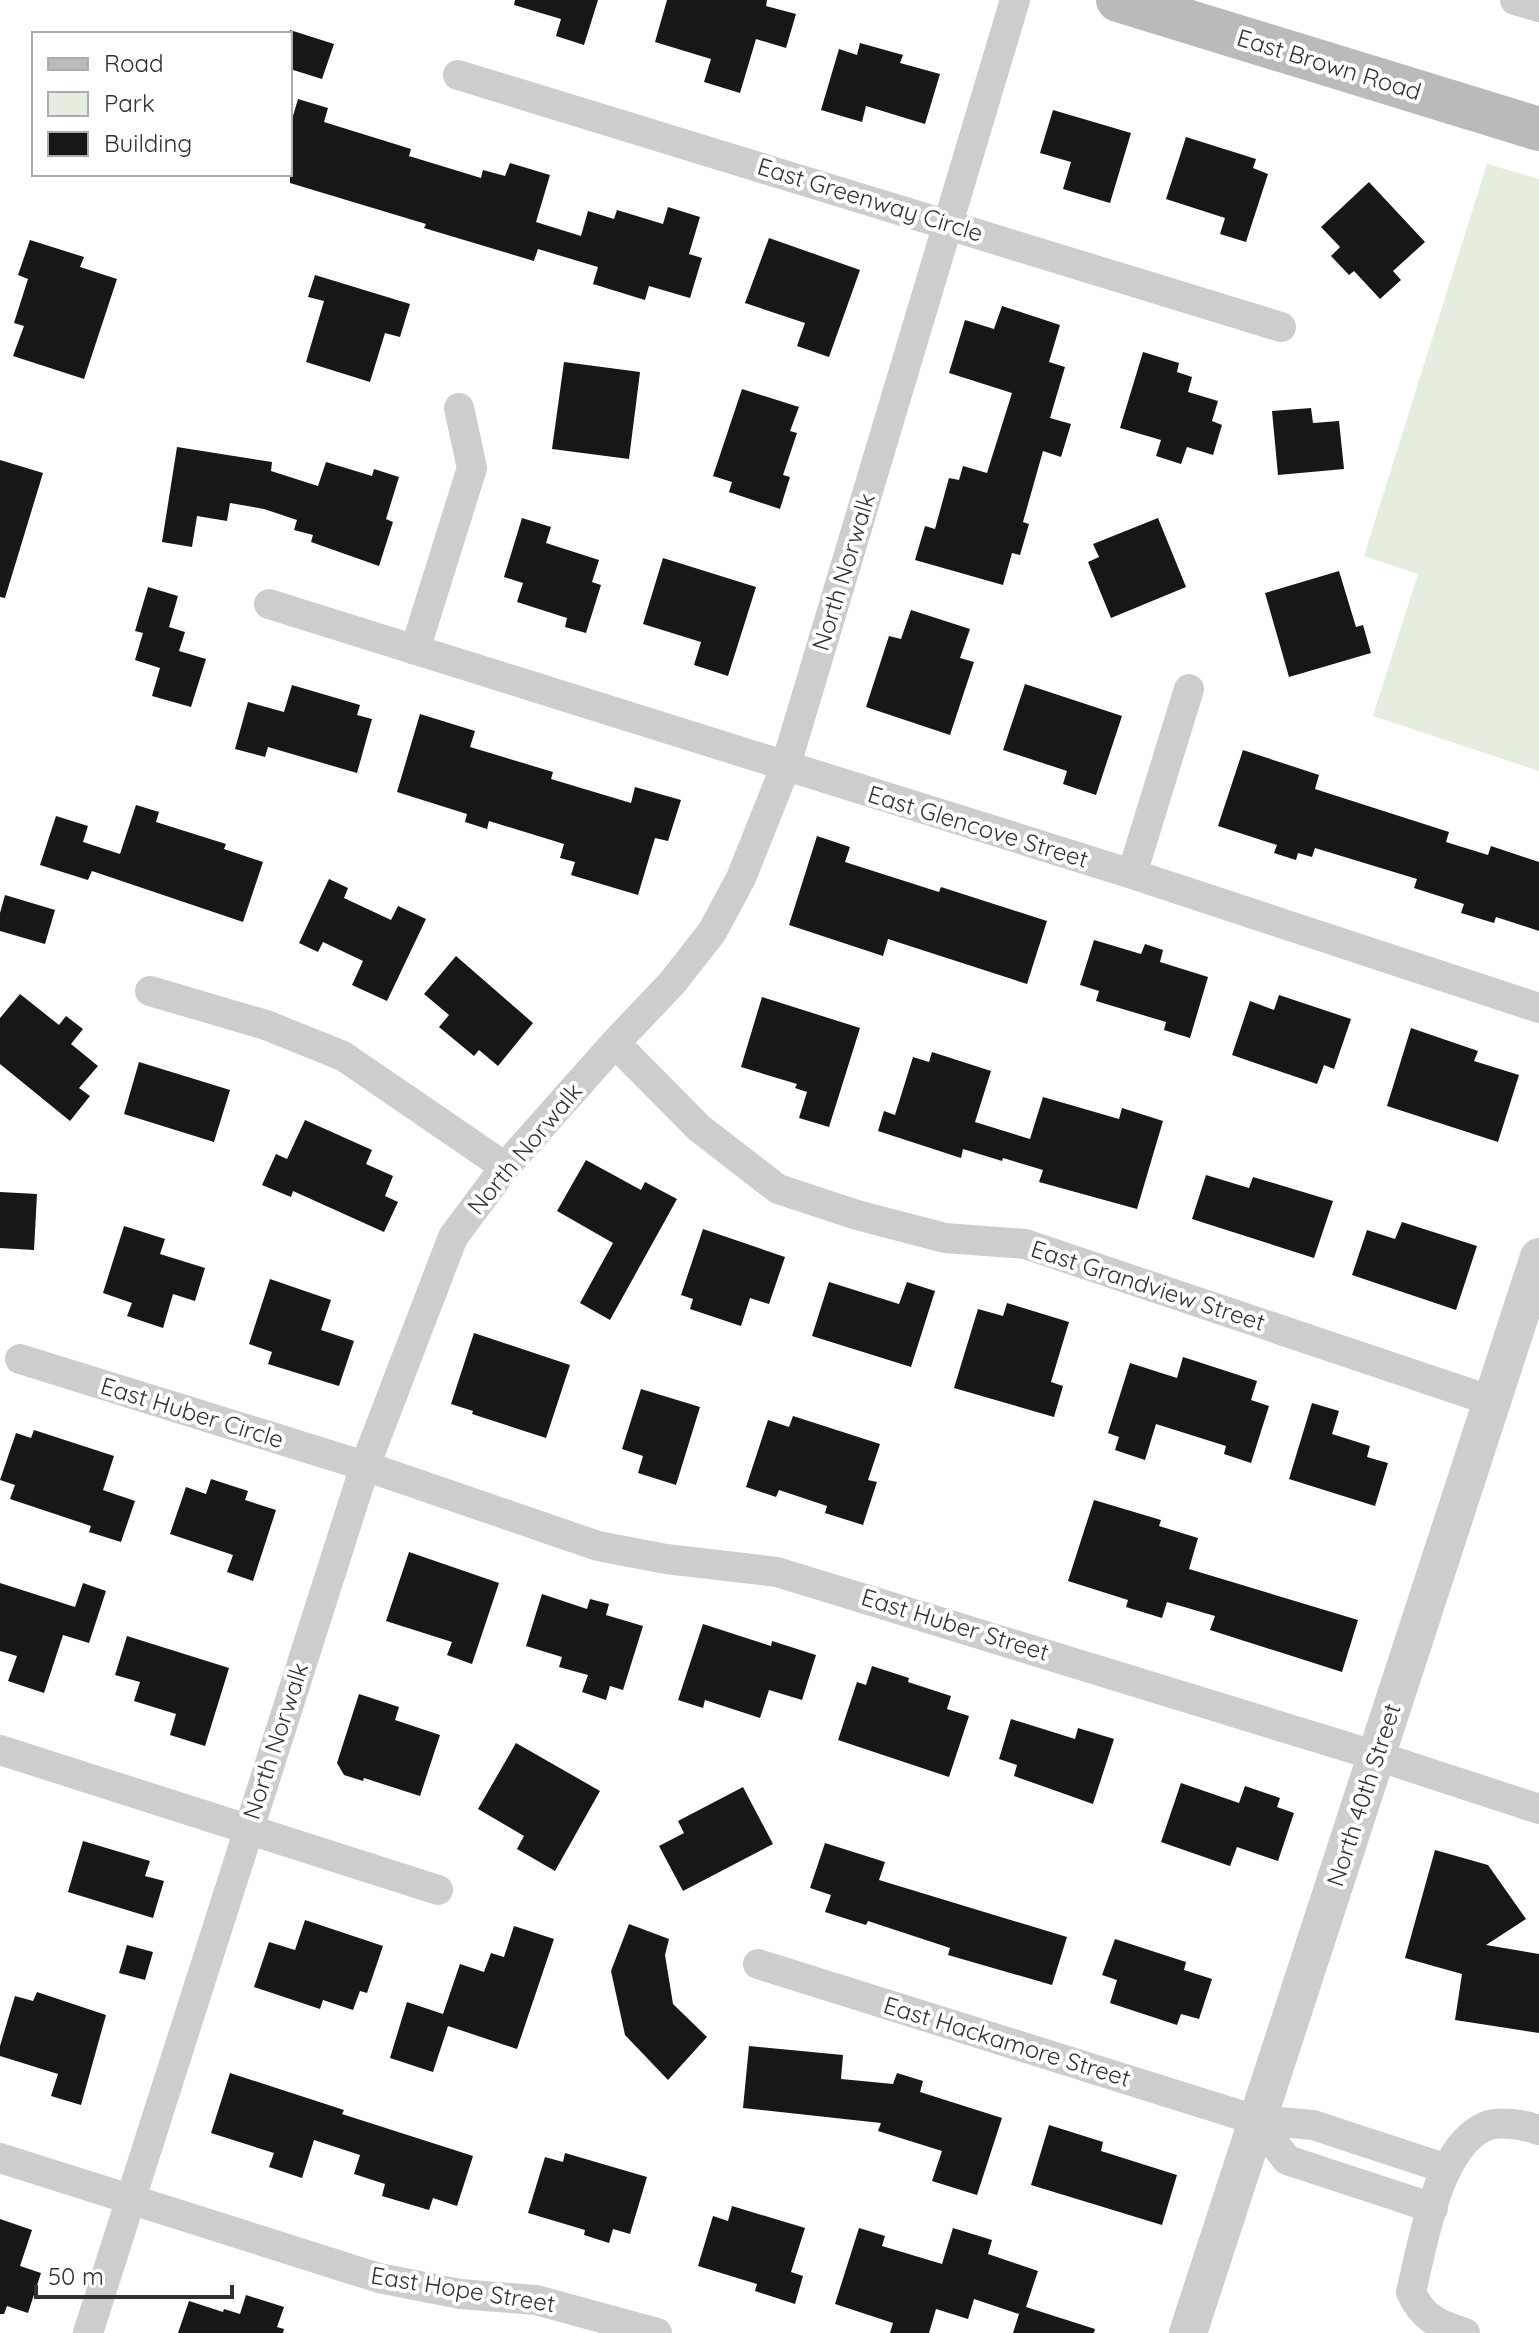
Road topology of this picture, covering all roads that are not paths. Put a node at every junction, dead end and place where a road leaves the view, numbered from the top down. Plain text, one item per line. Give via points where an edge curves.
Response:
1 (1015, 0) edge
2 (1118, 0) edge
3 (1515, 0) edge
4 (1539, 7) edge
5 (458, 75) dead end
6 (1539, 129) edge
7 (948, 223) junction
8 (1281, 327) dead end
9 (459, 408) dead end
10 (269, 604) dead end
11 (415, 650) junction
12 (1189, 689) dead end
13 (785, 768) junction
14 (1132, 874) junction
15 (150, 991) dead end
16 (1539, 1008) edge
17 (615, 1043) junction
18 (505, 1167) junction
19 (1539, 1257) edge
20 (20, 1359) dead end
21 (1492, 1401) junction
22 (365, 1466) junction
23 (0, 1750) edge
24 (1377, 1756) junction
25 (1539, 1809) edge
26 (247, 1830) junction
27 (438, 1890) dead end
28 (758, 1964) dead end
29 (1256, 2120) junction
30 (1539, 2130) edge
31 (1385, 2148) junction
32 (0, 2158) edge
33 (1447, 2169) junction
34 (1371, 2188) junction
35 (132, 2201) junction
36 (1433, 2208) junction
37 (88, 2333) edge
38 (657, 2333) edge
39 (1188, 2333) edge
40 (1465, 2333) edge

1 - 7 street, North Norwalk
2 - 6 main road, East Brown Road
3 - 4 street
5 - 7 street, East Greenway Circle
7 - 8 street, East Greenway Circle
7 - 13 street, North Norwalk
9 - 11 street via 472,468
10 - 11 street, East Glencove Street
11 - 13 street, East Glencove Street
12 - 14 street
13 - 14 street, East Glencove Street
13 - 17 street, North Norwalk via 741,878 712,932
14 - 16 street, East Glencove Street
15 - 18 street via 266,1025 343,1056
17 - 18 street, North Norwalk
17 - 21 street, East Grandview Street via 699,1128 778,1189 945,1238 1025,1244
18 - 22 street, North Norwalk via 453,1237
19 - 21 street, North 40th Street
20 - 22 street, East Huber Circle
21 - 24 street, North 40th Street
22 - 24 street, East Huber Street via 598,1546 777,1572
22 - 26 street, North Norwalk
23 - 26 street
24 - 25 street, East Huber Street
24 - 29 street, North 40th Street
26 - 27 street
26 - 35 street, North Norwalk
28 - 29 street, East Hackamore Street
29 - 31 street, East Hackamore Street via 1313,2125
29 - 34 street via 1287,2160
29 - 39 street, North 40th Street
30 - 33 street via 1486,2125 1463,2143
31 - 33 street, East Hackamore Street
31 - 34 street
32 - 35 street, East Hope Street
33 - 36 street
34 - 36 street
35 - 37 street, North Norwalk
35 - 38 street, East Hope Street via 379,2278 460,2294 536,2300
36 - 40 street via 1411,2292 1423,2314

